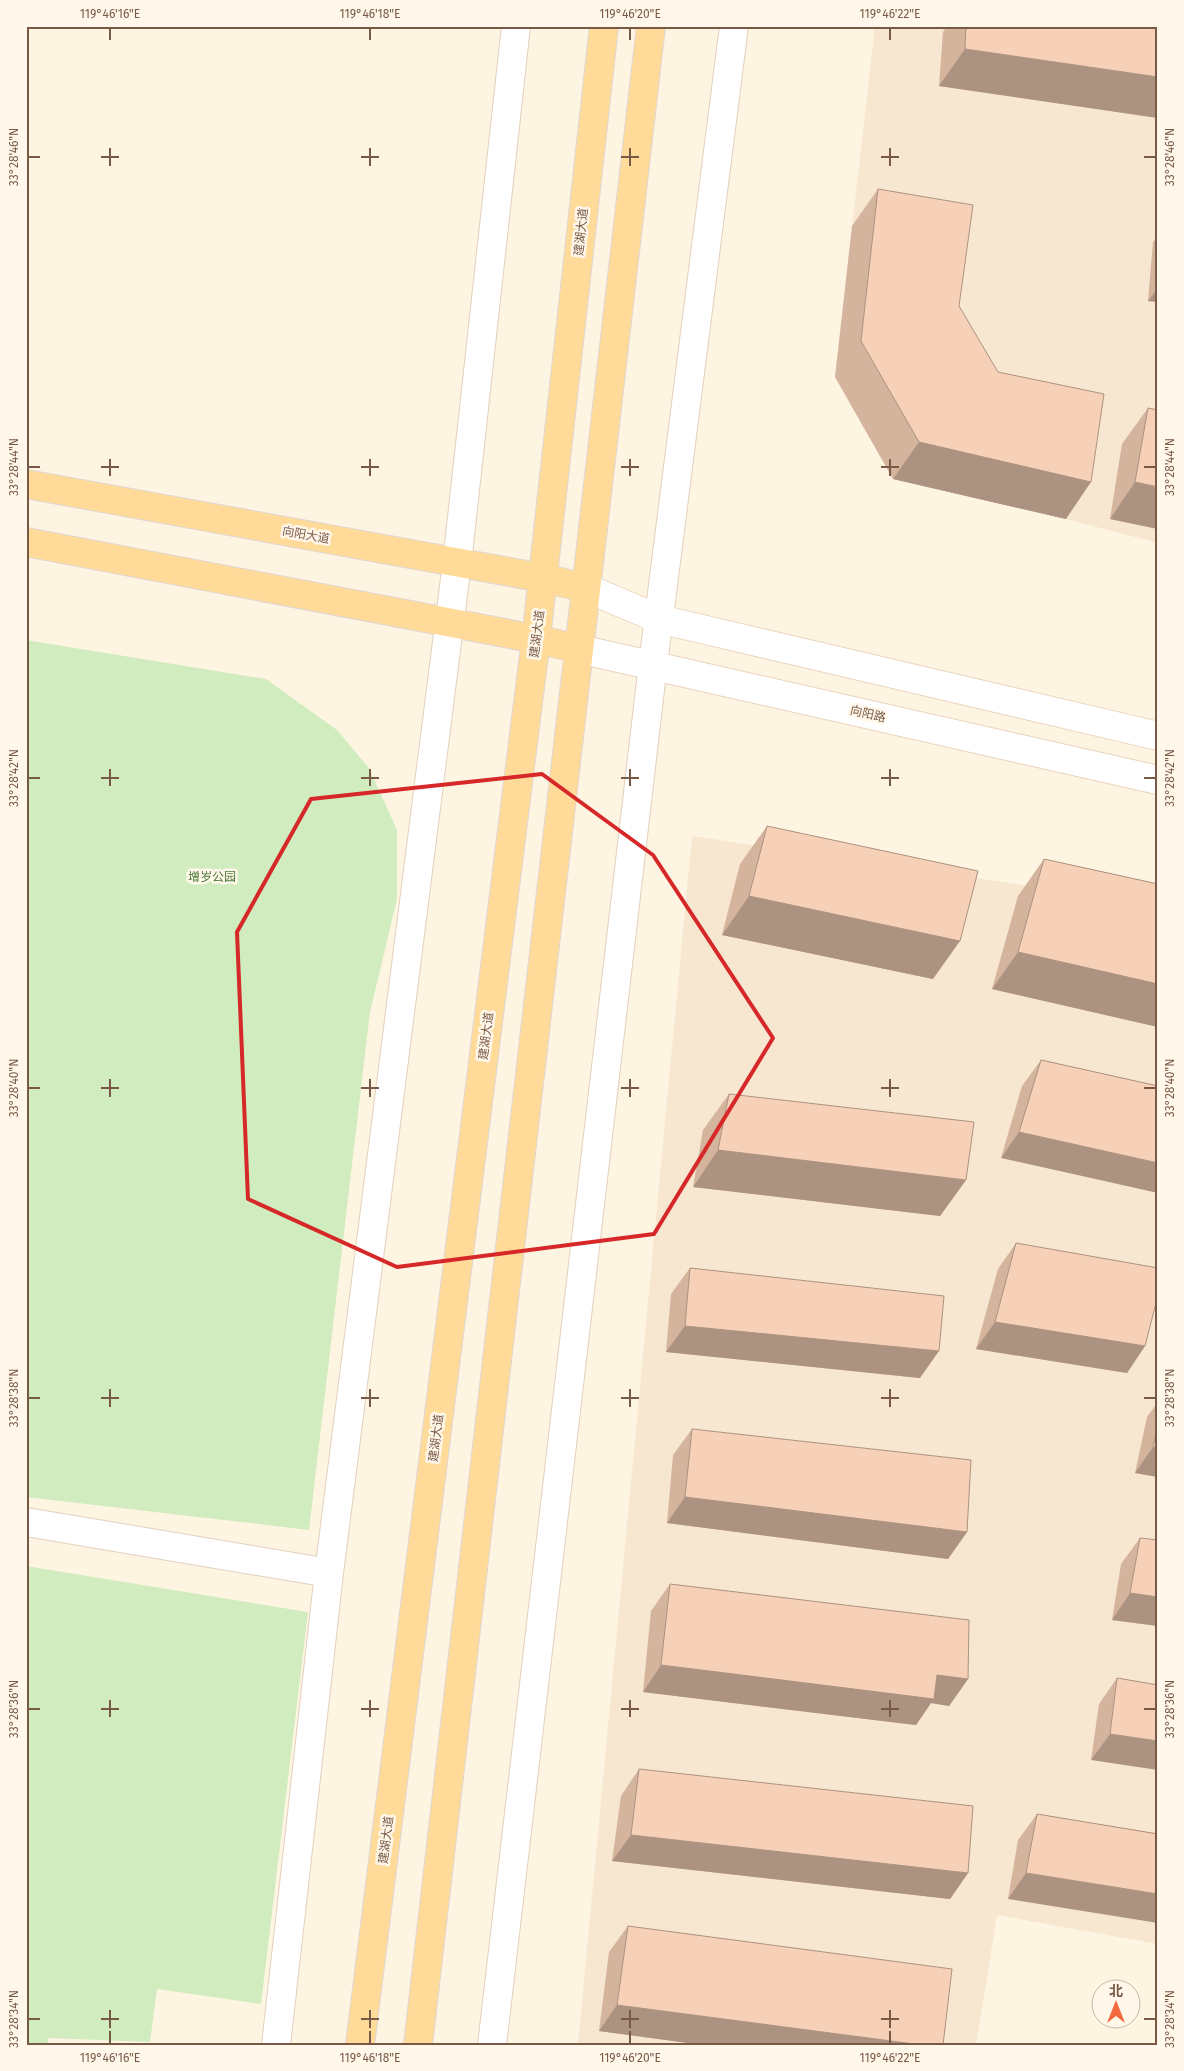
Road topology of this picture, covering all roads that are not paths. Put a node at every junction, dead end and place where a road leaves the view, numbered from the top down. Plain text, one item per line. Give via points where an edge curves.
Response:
1 (516, 26) edge
2 (604, 26) edge
3 (651, 26) edge
4 (734, 26) edge
5 (26, 484) edge
6 (26, 542) edge
7 (457, 563) junction
8 (543, 578) junction
9 (586, 588) junction
10 (659, 619) junction
11 (449, 622) junction
12 (536, 639) junction
13 (579, 649) junction
14 (653, 664) junction
15 (1158, 736) edge
16 (1158, 780) edge
17 (26, 1522) edge
18 (328, 1573) junction
19 (276, 2045) edge
20 (360, 2045) edge
21 (418, 2045) edge
22 (492, 2045) edge

1 - 7 street
2 - 8 main road, 建湖大道
3 - 9 main road
4 - 10 street
5 - 7 main road, 向阳大道
6 - 11 main road
7 - 8 main road, 向阳大道
7 - 11 street
8 - 9 main road, 向阳大道
8 - 12 main road, 建湖大道
9 - 10 street
9 - 13 main road
10 - 14 street
10 - 15 street
11 - 12 main road
11 - 18 street
12 - 13 main road
12 - 20 main road, 建湖大道
13 - 14 street, 向阳路
13 - 21 main road
14 - 16 street, 向阳路
14 - 22 street
17 - 18 street
18 - 19 street

